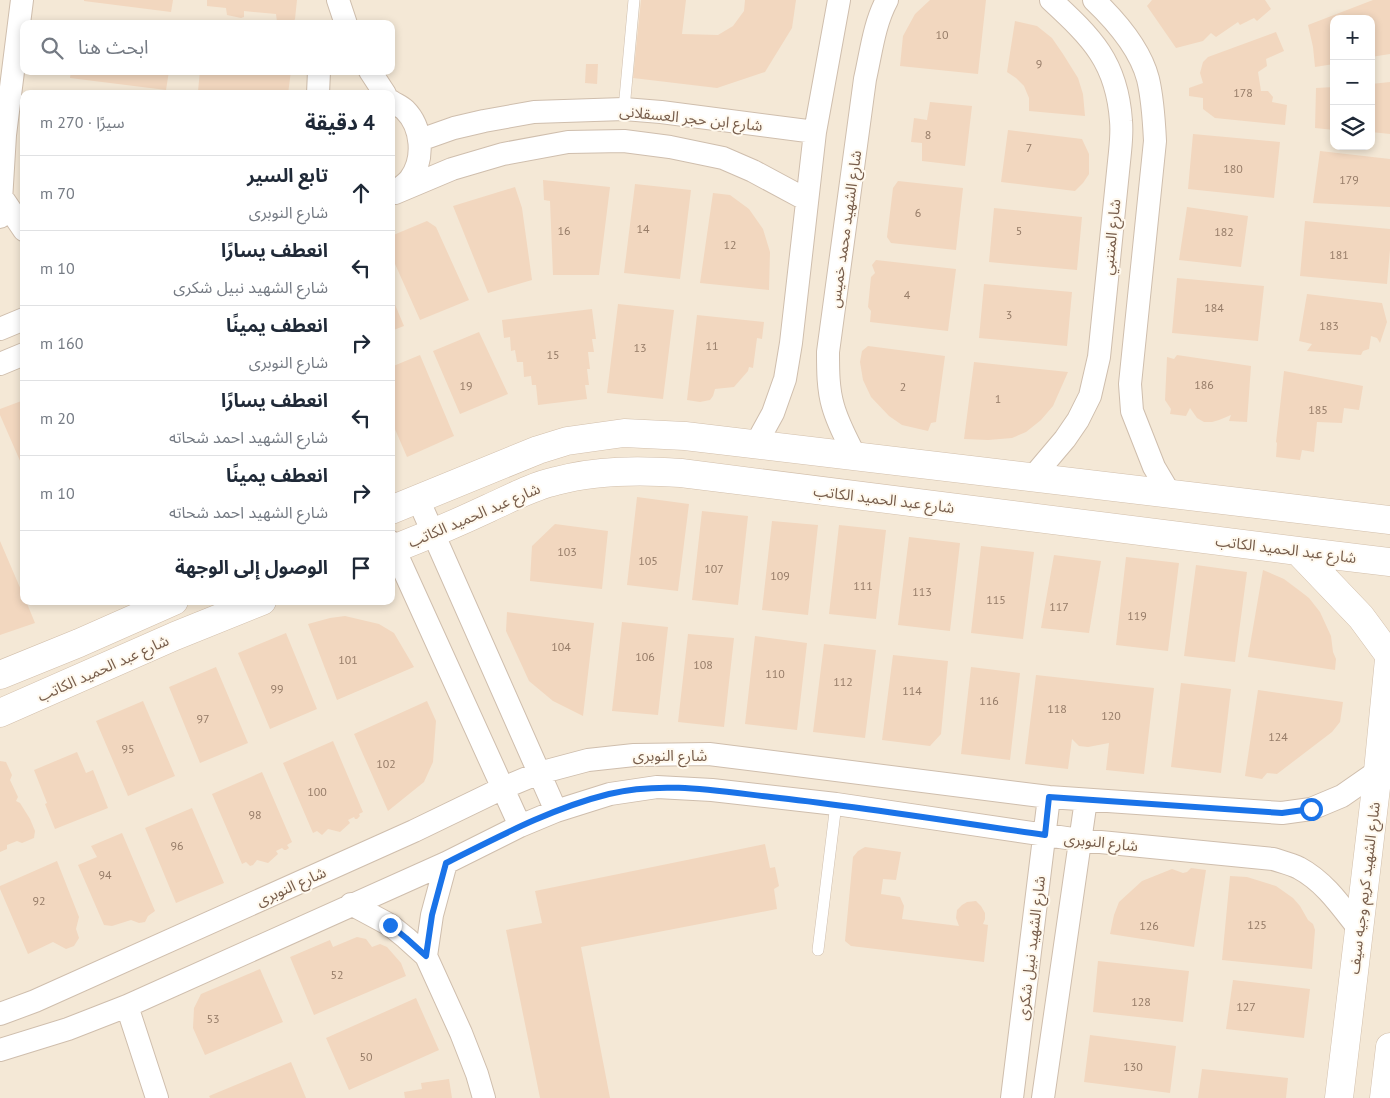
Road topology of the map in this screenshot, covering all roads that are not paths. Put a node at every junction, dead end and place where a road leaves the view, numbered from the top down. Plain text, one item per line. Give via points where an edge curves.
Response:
1 (22, 0) edge
2 (336, 0) edge
3 (634, 0) edge
4 (839, 0) edge
5 (888, 0) edge
6 (1051, 0) edge
7 (1094, 0) edge
8 (328, 20) edge
9 (344, 20) edge
10 (319, 75) edge
11 (373, 75) edge
12 (318, 90) edge
13 (382, 90) edge
14 (395, 103) edge
15 (624, 109) junction
16 (815, 132) junction
17 (3, 135) edge
18 (420, 140) junction
19 (395, 192) edge
20 (395, 193) edge
21 (807, 200) junction
22 (1, 207) edge
23 (20, 226) edge
24 (20, 321) edge
25 (0, 329) edge
26 (20, 356) edge
27 (0, 364) edge
28 (756, 444) junction
29 (855, 456) junction
30 (1032, 478) junction
31 (1170, 494) junction
32 (418, 499) junction
33 (395, 508) edge
34 (1390, 520) edge
35 (433, 534) junction
36 (395, 546) edge
37 (1298, 552) junction
38 (395, 554) edge
39 (1390, 562) edge
40 (165, 605) edge
41 (252, 605) edge
42 (1390, 652) edge
43 (0, 675) edge
44 (0, 713) edge
45 (1378, 770) junction
46 (539, 774) junction
47 (503, 788) junction
48 (1049, 797) junction
49 (1086, 800) junction
50 (836, 804) junction
51 (556, 811) junction
52 (520, 826) junction
53 (1045, 835) junction
54 (1080, 840) junction
55 (446, 863) junction
56 (351, 904) junction
57 (1358, 929) junction
58 (818, 950) dead end
59 (426, 956) junction
60 (35, 1001) junction
61 (127, 1006) junction
62 (0, 1014) edge
63 (48, 1035) junction
64 (1390, 1047) edge
65 (0, 1050) edge
66 (157, 1098) edge
67 (484, 1098) edge
68 (1012, 1098) edge
69 (1043, 1098) edge
70 (1339, 1098) edge
71 (1384, 1098) edge

1 - 17 street
2 - 8 street
2 - 9 street
3 - 15 lane
4 - 16 street
5 - 29 street, شارع الشهيد محمد خميس via 874,37 865,79 828,352 833,405
6 - 30 street, شارع المتنبي via 1092,40 1106,61 1116,87 1121,121 1120,152 1099,357 1090,396 1065,439
7 - 31 street via 1121,27 1138,55 1148,78 1153,110 1155,141 1130,384 1132,411 1154,467
10 - 12 street
11 - 13 street
14 - 18 street via 404,109 415,124
15 - 16 street, شارع ابن حجر العسقلانى
15 - 18 street, شارع ابن حجر العسقلانى via 534,112 462,126
16 - 21 street
17 - 22 street
18 - 19 street via 419,161 410,179
20 - 21 street, شارع ابن حجر العسقلانى via 452,169 503,154 568,142 624,141 670,146 723,158
21 - 28 street via 785,379
22 - 23 street
24 - 25 street
26 - 27 street
28 - 29 street
28 - 32 street via 632,433 567,441
29 - 30 street
30 - 31 street
31 - 34 street
32 - 33 street
32 - 35 street
35 - 36 street, شارع عبد الحميد الكاتب
35 - 37 street, شارع عبد الحميد الكاتب via 556,481 586,475 650,471
35 - 46 street
37 - 39 street, شارع عبد الحميد الكاتب
37 - 42 street
38 - 47 street
40 - 43 street
41 - 44 street, شارع عبد الحميد الكاتب
42 - 45 street, شارع الشهيد كريم وجيه سيف
45 - 49 street, شارع النوبرى via 1342,796 1311,809 1282,813
45 - 57 street, شارع الشهيد كريم وجيه سيف
46 - 47 street, شارع النوبرى
46 - 48 street, شارع النوبرى via 588,760 634,755 710,754
46 - 51 street
47 - 52 street
47 - 60 street, شارع النوبرى
48 - 49 street, شارع النوبرى
48 - 53 street, شارع الشهيد نبيل شكرى
49 - 54 street
50 - 51 street, شارع النوبرى via 657,787 610,794
50 - 53 street, شارع النوبرى
50 - 58 lane
51 - 52 street, شارع النوبرى
52 - 55 street, شارع النوبرى
53 - 54 street, شارع النوبرى
53 - 68 street, شارع الشهيد نبيل شكرى
54 - 57 street, شارع النوبرى via 1273,859 1298,867 1319,881
54 - 69 street
55 - 56 street, شارع النوبرى
55 - 59 street via 432,915
56 - 59 street via 390,925
56 - 61 street, شارع النوبرى
57 - 70 street, شارع الشهيد كريم وجيه سيف
59 - 67 street via 461,1033
60 - 62 street, شارع النوبرى
60 - 63 street
61 - 63 street, شارع النوبرى
61 - 66 street
63 - 65 street, شارع النوبرى
64 - 71 street

